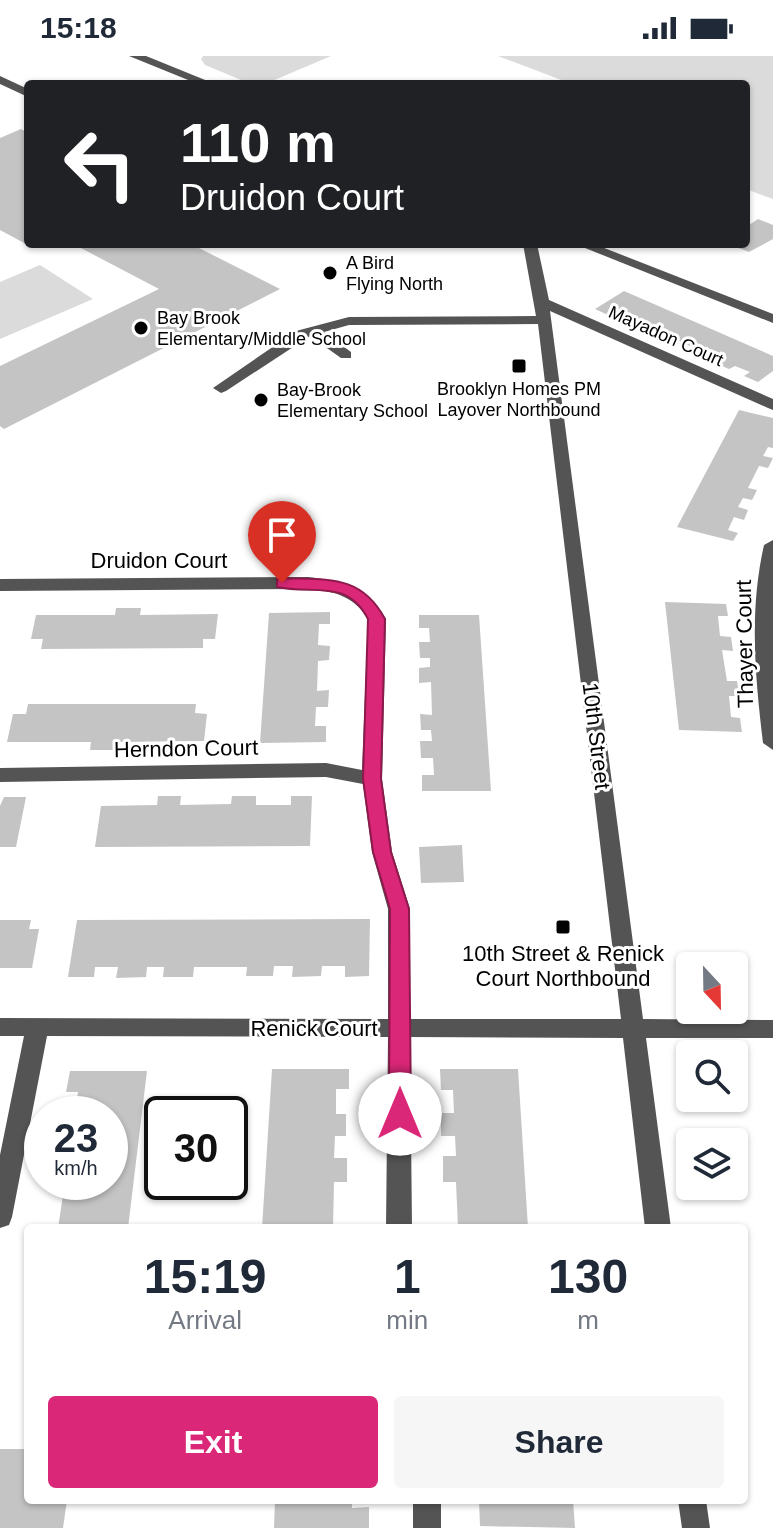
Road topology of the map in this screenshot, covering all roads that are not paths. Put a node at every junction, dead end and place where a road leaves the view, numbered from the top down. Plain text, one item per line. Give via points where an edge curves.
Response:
1 (135, 56) edge
2 (176, 56) edge
3 (168, 67) junction
4 (0, 80) edge
5 (199, 80) edge
6 (24, 91) edge
7 (531, 248) edge
8 (592, 248) edge
9 (544, 311) junction
10 (773, 319) edge
11 (313, 331) junction
12 (346, 355) dead end
13 (221, 388) dead end
14 (773, 405) edge
15 (773, 545) edge
16 (0, 585) edge
17 (773, 743) edge
18 (0, 775) edge
19 (372, 779) junction
20 (0, 1027) edge
21 (37, 1028) junction
22 (400, 1028) junction
23 (633, 1029) junction
24 (773, 1029) edge
25 (0, 1217) edge
26 (399, 1224) edge
27 (657, 1224) edge
28 (427, 1504) edge
29 (693, 1504) edge
30 (427, 1528) edge
31 (696, 1528) edge

1 - 3 street
2 - 3 street
3 - 5 street
4 - 6 street
7 - 9 street, 10th Street
8 - 10 street
9 - 11 street via 349,321
9 - 14 street, Mayadon Court
9 - 23 street, 10th Street
11 - 12 street
11 - 13 street
15 - 17 street, Thayer Court via 767,568 764,677
16 - 19 street, Druidon Court via 308,583 353,590 377,619
18 - 19 street, Herndon Court via 326,770
19 - 22 street via 382,852 399,909
20 - 21 street, Renick Court
21 - 22 street, Renick Court
21 - 25 street
22 - 23 street, Renick Court
22 - 26 street
23 - 24 street, Renick Court
23 - 27 street, 10th Street
28 - 30 street
29 - 31 street

